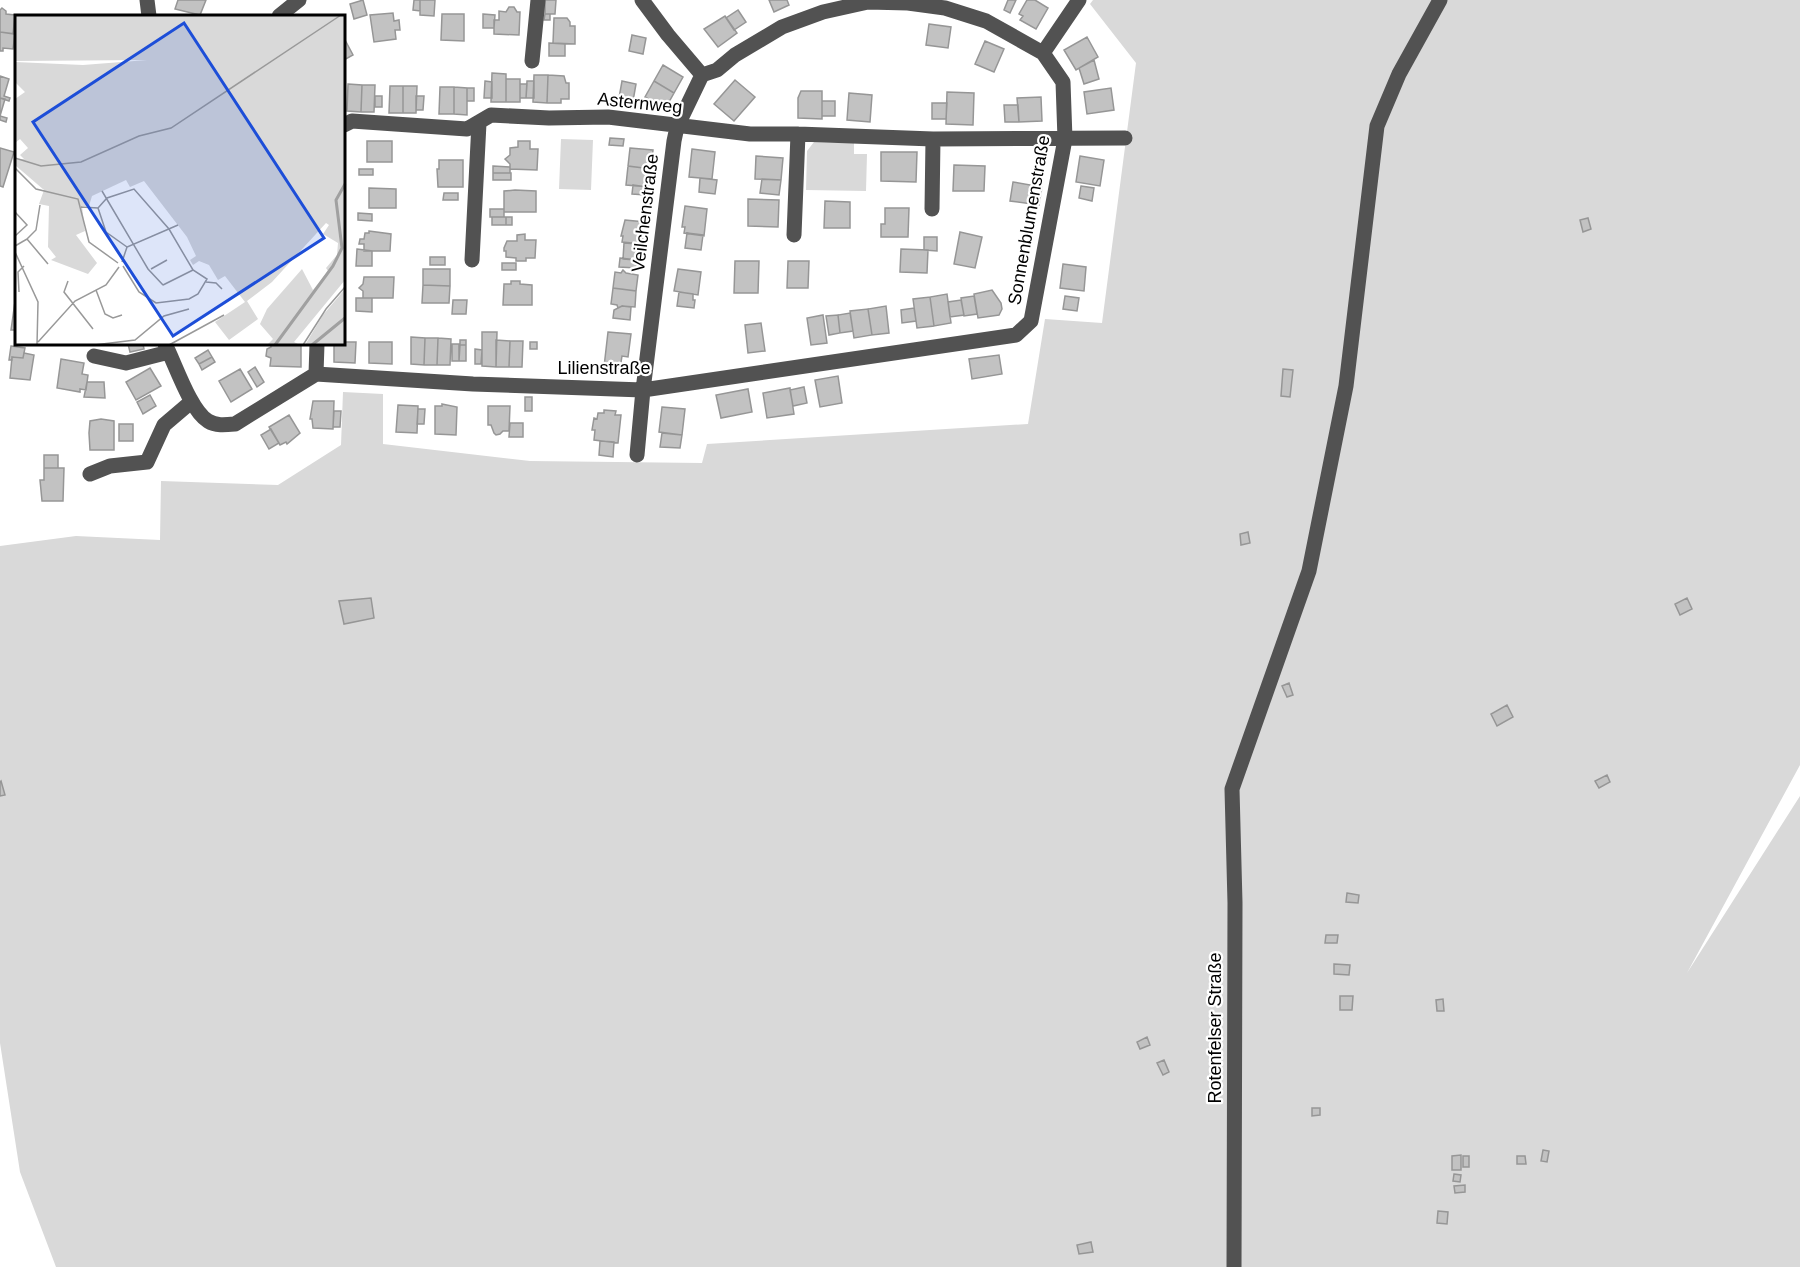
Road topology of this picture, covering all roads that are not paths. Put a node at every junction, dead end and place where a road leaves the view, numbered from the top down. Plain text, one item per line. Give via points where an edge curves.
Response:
1 (147, 0) edge
2 (299, 0) edge
3 (538, 0) edge
4 (642, 0) edge
5 (1079, 0) edge
6 (1440, 0) edge
7 (149, 15) edge
8 (280, 15) edge
9 (1042, 53) junction
10 (532, 61) dead end
11 (702, 75) junction
12 (479, 123) junction
13 (345, 124) edge
14 (677, 127) junction
15 (798, 134) junction
16 (1125, 138) dead end
17 (933, 139) junction
18 (1065, 139) junction
19 (932, 209) dead end
20 (794, 235) dead end
21 (472, 260) dead end
22 (1031, 321) joint
23 (317, 345) edge
24 (167, 348) edge
25 (94, 356) dead end
26 (316, 374) junction
27 (642, 390) junction
28 (191, 402) junction
29 (636, 455) dead end
30 (90, 474) dead end
31 (1234, 1267) edge

1 - 7 street
2 - 8 street
3 - 10 street
4 - 11 street
5 - 9 street
6 - 31 street, Rotenfelser Straße via 1399,74 1377,126 1346,386 1309,571 1232,789
9 - 11 street via 986,21 945,8 868,2 782,27 717,70
9 - 18 street, Sonnenblumenstraße via 1063,82
11 - 14 street, Veilchenstraße
12 - 13 street, Asternweg via 467,129 352,121
12 - 14 street, Asternweg via 491,116 608,117
12 - 21 street
14 - 15 street, Asternweg via 750,135
14 - 27 street, Veilchenstraße
15 - 17 street, Asternweg
15 - 20 street
16 - 18 street, Asternweg
17 - 18 street, Asternweg
17 - 19 street
18 - 22 street, Sonnenblumenstraße
22 - 27 street, Lilienstraße via 1016,335
23 - 26 street
24 - 25 street via 126,363
24 - 28 street
26 - 27 street, Lilienstraße
26 - 28 street via 235,424 207,421
27 - 29 street, Veilchenstraße
28 - 30 street via 164,425 147,462 110,466

